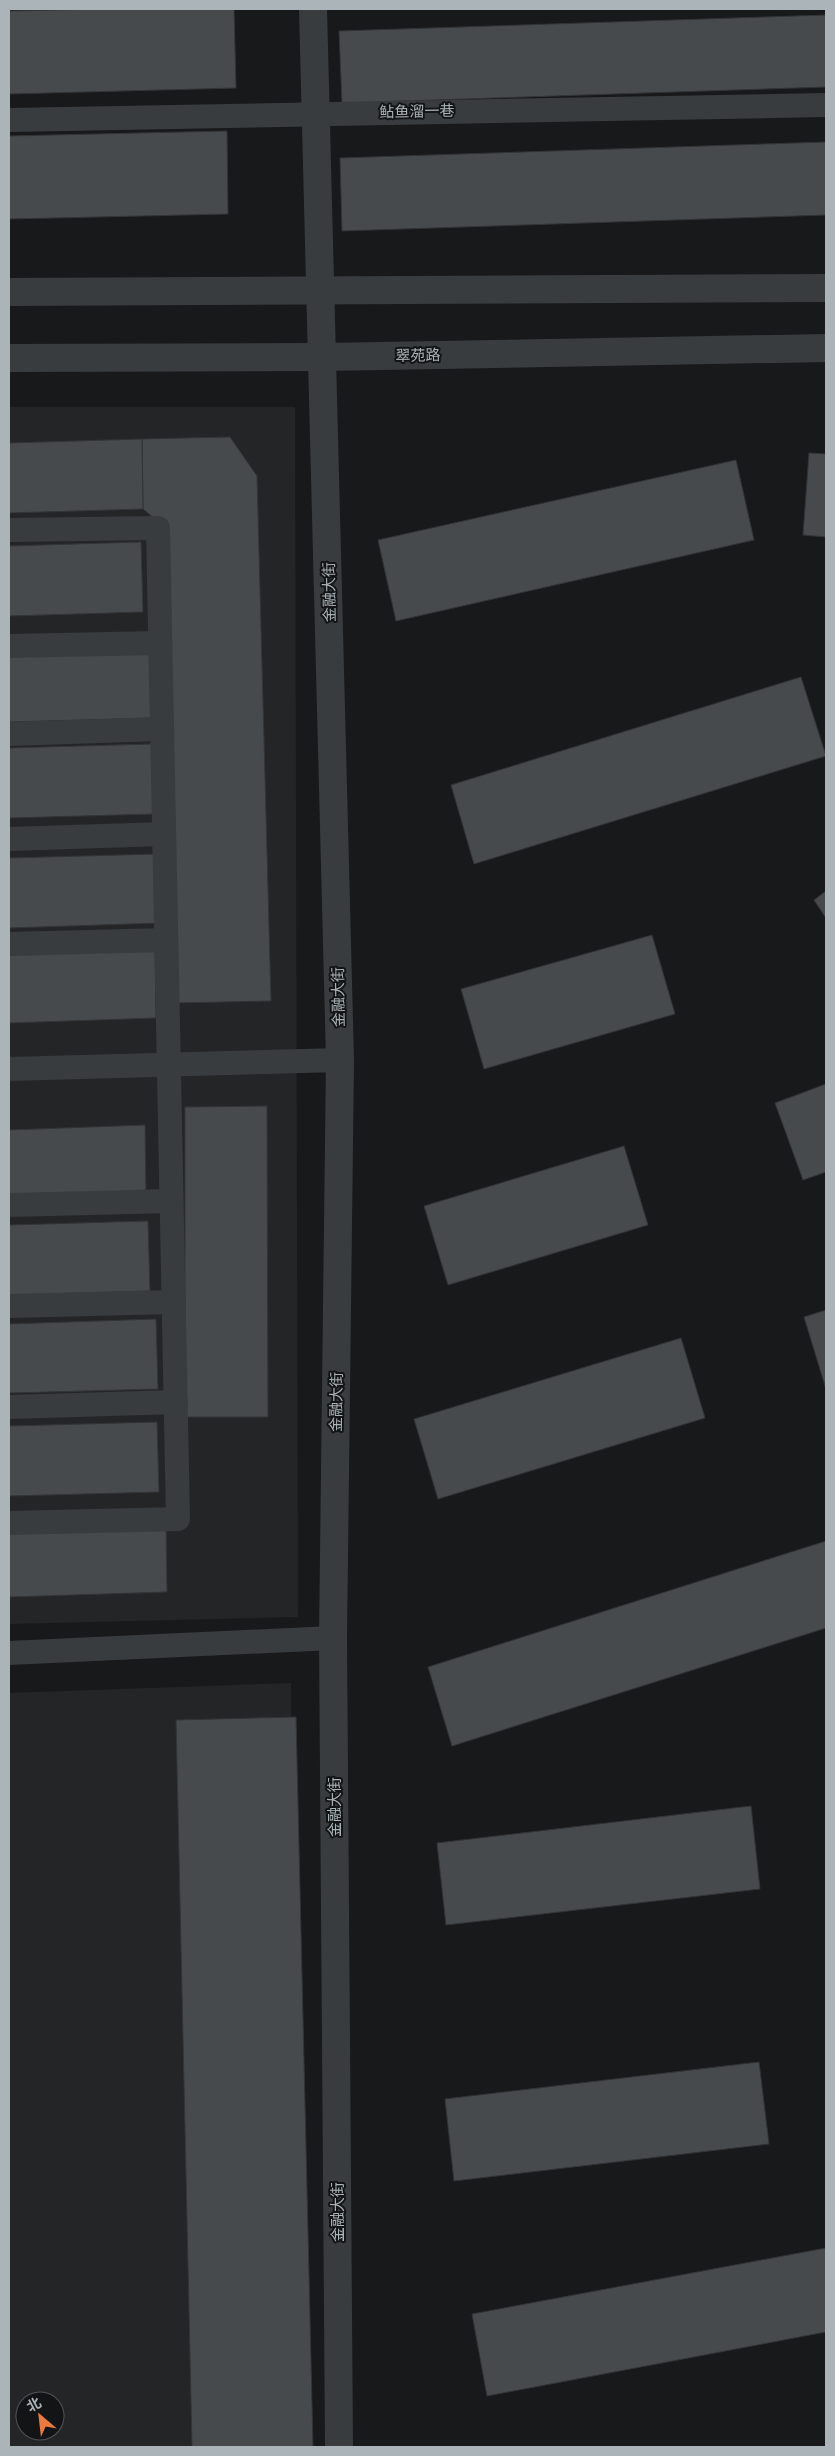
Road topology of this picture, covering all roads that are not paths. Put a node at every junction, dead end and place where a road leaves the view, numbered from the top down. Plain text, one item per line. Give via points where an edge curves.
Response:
1 (313, 9) edge
2 (826, 104) edge
3 (316, 113) junction
4 (9, 120) edge
5 (826, 288) edge
6 (320, 290) junction
7 (9, 292) edge
8 (826, 348) edge
9 (323, 357) junction
10 (9, 358) edge
11 (9, 530) edge
12 (160, 643) junction
13 (9, 646) edge
14 (162, 729) junction
15 (9, 734) edge
16 (164, 834) junction
17 (9, 839) edge
18 (166, 940) junction
19 (9, 944) edge
20 (340, 1060) junction
21 (169, 1064) junction
22 (9, 1069) edge
23 (171, 1201) junction
24 (9, 1205) edge
25 (174, 1302) junction
26 (9, 1306) edge
27 (176, 1402) junction
28 (9, 1407) edge
29 (9, 1523) edge
30 (333, 1638) junction
31 (9, 1653) edge
32 (339, 2447) edge

1 - 3 street, 金融大街
2 - 3 lane, 鲇鱼溜一巷
3 - 4 lane, 鲇鱼溜一巷
3 - 6 street, 金融大街
5 - 6 street
6 - 7 street
6 - 9 street, 金融大街
8 - 9 street, 翠苑路
9 - 10 street, 翠苑路
9 - 20 street, 金融大街
11 - 12 lane via 158,528
12 - 13 lane
12 - 14 lane
14 - 15 lane
14 - 16 lane
16 - 17 lane
16 - 18 lane
18 - 19 lane
18 - 21 lane
20 - 21 lane
20 - 30 street, 金融大街
21 - 22 lane
21 - 23 lane
23 - 24 lane
23 - 25 lane
25 - 26 lane
25 - 27 lane
27 - 28 lane
27 - 29 lane via 178,1519
30 - 31 lane
30 - 32 street, 金融大街

